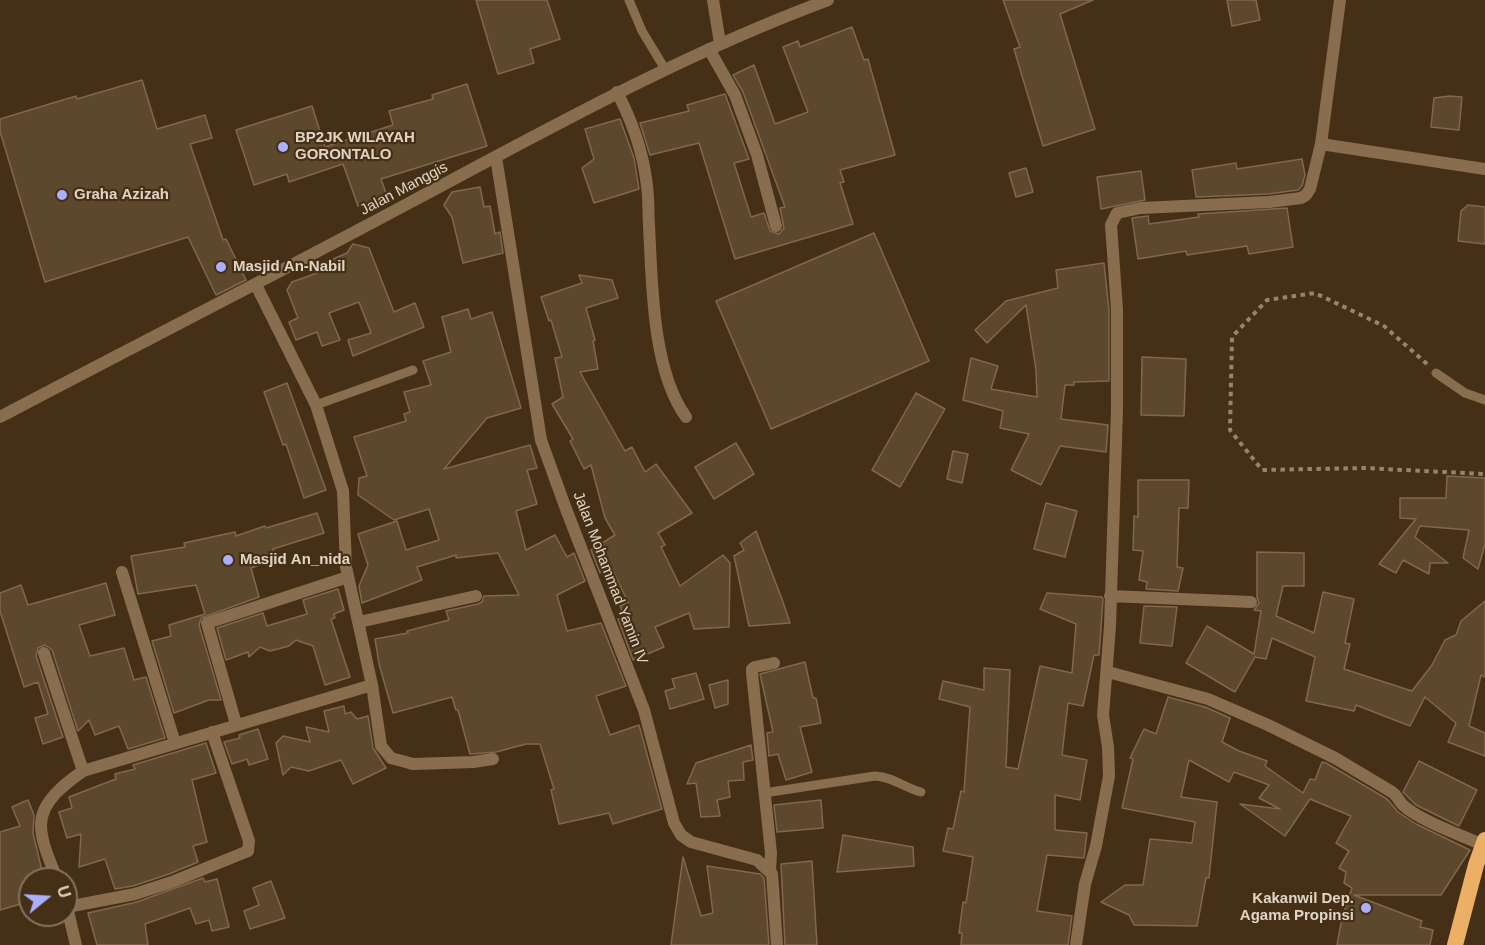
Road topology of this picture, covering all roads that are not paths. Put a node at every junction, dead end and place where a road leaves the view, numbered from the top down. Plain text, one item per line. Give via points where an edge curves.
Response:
1 (629, 0) edge
2 (713, 0) edge
3 (828, 0) edge
4 (1340, 0) edge
5 (714, 46) junction
6 (665, 69) junction
7 (617, 92) junction
8 (1322, 144) junction
9 (496, 157) junction
10 (1485, 170) edge
11 (776, 226) dead end
12 (256, 285) junction
13 (413, 370) dead end
14 (1436, 373) road end
15 (1485, 400) edge
16 (316, 405) junction
17 (0, 417) edge
18 (686, 417) dead end
19 (122, 572) dead end
20 (348, 577) junction
21 (476, 596) dead end
22 (1110, 596) junction
23 (1251, 602) dead end
24 (359, 622) junction
25 (44, 653) dead end
26 (774, 663) dead end
27 (1108, 672) junction
28 (372, 685) junction
29 (236, 724) junction
30 (212, 732) junction
31 (175, 743) junction
32 (493, 759) dead end
33 (83, 771) junction
34 (921, 792) dead end
35 (764, 793) junction
36 (1484, 842) edge
37 (53, 867) edge
38 (770, 871) junction
39 (78, 903) edge
40 (72, 927) edge
41 (76, 945) edge
42 (777, 945) edge
43 (1076, 945) edge
44 (1455, 945) edge

1 - 6 lane
2 - 5 street
3 - 5 street, Jalan Manggis
4 - 8 street
5 - 6 street, Jalan Manggis
5 - 11 street via 757,155
6 - 7 street, Jalan Manggis
7 - 9 street, Jalan Manggis
7 - 18 street via 631,123 646,177 660,350 669,387
8 - 10 street
8 - 22 street via 1310,189 1301,198 1141,208 1117,213 1113,218 1117,410
9 - 12 street, Jalan Manggis
9 - 38 street, Jalan Mohammad Yamin IV via 542,440 644,710 674,823 692,843 757,860
12 - 16 street
12 - 17 street, Jalan Manggis
13 - 16 lane
14 - 15 lane via 1465,393
16 - 20 street via 343,491
19 - 31 street
20 - 24 street
20 - 29 street via 207,623
21 - 24 street
22 - 23 street
22 - 27 street
24 - 28 street
25 - 33 street
26 - 35 street via 752,669
27 - 36 street via 1208,699 1268,725 1392,792 1415,813
27 - 43 street via 1103,715 1109,776
28 - 29 street
28 - 32 street via 381,746 391,758 413,764
29 - 30 street
30 - 31 street
30 - 39 street via 249,841 248,851 135,894
31 - 33 street
33 - 37 street via 63,784 50,801 41,824
34 - 35 lane via 875,776
35 - 38 street
36 - 44 highway
38 - 42 street
40 - 41 street

